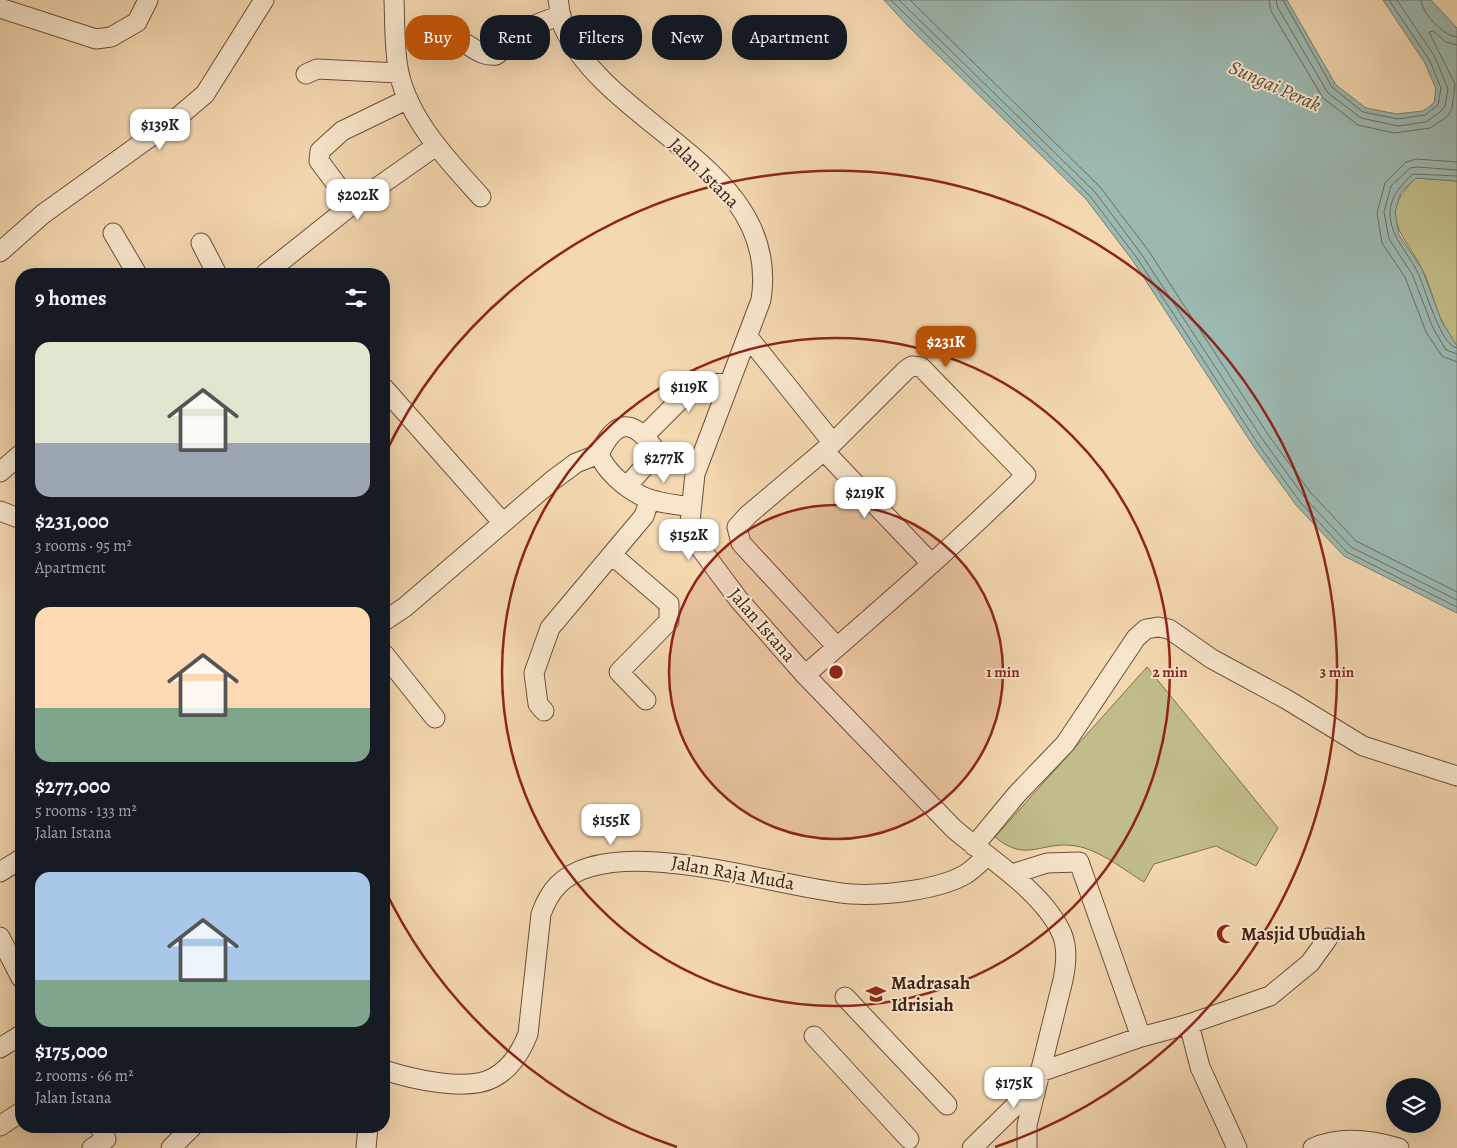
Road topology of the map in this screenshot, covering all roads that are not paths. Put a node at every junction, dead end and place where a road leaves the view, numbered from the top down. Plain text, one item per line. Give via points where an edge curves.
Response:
1 (148, 0) edge
2 (264, 0) edge
3 (394, 0) edge
4 (0, 8) edge
5 (560, 8) edge
6 (470, 47) edge
7 (399, 72) junction
8 (306, 74) dead end
9 (408, 99) junction
10 (436, 146) junction
11 (481, 197) dead end
12 (352, 204) junction
13 (113, 233) dead end
14 (201, 243) dead end
15 (0, 252) edge
16 (133, 268) edge
17 (214, 268) edge
18 (272, 268) edge
19 (748, 336) junction
20 (730, 382) junction
21 (390, 395) edge
22 (645, 435) junction
23 (828, 447) junction
24 (598, 454) junction
25 (15, 459) edge
26 (0, 472) edge
27 (627, 486) junction
28 (650, 499) junction
29 (690, 507) junction
30 (0, 512) edge
31 (15, 517) edge
32 (503, 523) junction
33 (612, 555) junction
34 (931, 563) junction
35 (390, 617) edge
36 (837, 647) junction
37 (390, 662) edge
38 (804, 675) junction
39 (646, 700) dead end
40 (544, 711) dead end
41 (435, 718) dead end
42 (1457, 776) edge
43 (980, 851) junction
44 (15, 863) edge
45 (0, 872) edge
46 (1012, 874) junction
47 (0, 937) edge
48 (1328, 938) dead end
49 (12, 971) edge
50 (845, 997) dead end
51 (1189, 1024) junction
52 (814, 1036) dead end
53 (1141, 1037) junction
54 (15, 1039) edge
55 (0, 1048) edge
56 (390, 1072) edge
57 (1040, 1072) junction
58 (1035, 1094) junction
59 (947, 1105) dead end
60 (15, 1116) edge
61 (0, 1126) edge
62 (186, 1133) edge
63 (367, 1133) edge
64 (909, 1139) dead end
65 (171, 1148) edge
66 (366, 1148) edge
67 (972, 1148) edge
68 (1027, 1148) edge
69 (1237, 1148) edge
70 (1313, 1148) edge
71 (1399, 1148) edge

1 - 4 street via 137,22 111,37 96,39
2 - 15 street via 206,94 178,118 43,214
3 - 7 street
5 - 6 street via 496,55 479,54
5 - 19 street, Jalan Istana via 562,24 591,69 710,173 750,222 759,242 764,281
7 - 8 street via 318,69
7 - 9 street
9 - 10 street
9 - 12 street via 342,131 320,151 319,161
10 - 11 street
10 - 12 street
12 - 18 street
13 - 16 street
14 - 17 street
19 - 20 street, Jalan Istana
19 - 23 street
20 - 22 street via 695,386
20 - 29 street, Jalan Istana via 695,474
21 - 32 street
22 - 24 street via 630,426 619,428 604,442
22 - 27 street via 653,447 652,458
23 - 34 street
23 - 34 street via 906,370 912,366 921,367 1026,475
23 - 36 street via 738,527 741,543
24 - 27 street via 603,464
24 - 32 street via 568,469
25 - 26 street
27 - 28 street
28 - 29 street
28 - 33 street via 644,516
29 - 38 street, Jalan Istana via 690,522 698,545 739,600
30 - 31 street
32 - 35 street
33 - 39 street via 669,604 669,621 619,672
33 - 40 street via 550,628 534,673 538,704
34 - 36 street
36 - 38 street
37 - 41 street
38 - 43 street, Jalan Istana via 898,774
42 - 43 street, Jalan Raja Muda via 1363,746 1212,659 1170,629 1158,627 1146,630 1136,638 1065,744 1017,794
43 - 46 street, Jalan Istana
43 - 56 street, Jalan Raja Muda via 967,873 952,880 929,887 851,894 663,861 613,862 590,867 559,883 547,898 541,914 528,1034 522,1049 504,1071 491,1079 458,1083 405,1077
44 - 45 street
46 - 53 street via 1047,863 1079,862
46 - 57 street, Jalan Istana via 1052,918 1062,934 1067,958
47 - 49 street
48 - 51 street via 1310,963 1270,996
50 - 59 street
51 - 53 street
51 - 69 street via 1200,1067
52 - 64 street
53 - 57 street
54 - 55 street
57 - 58 street, Jalan Istana
58 - 67 street via 1019,1102
58 - 68 street, Jalan Istana via 1027,1125
60 - 61 street
62 - 65 street
63 - 66 street
70 - 71 street via 1330,1142 1363,1141

